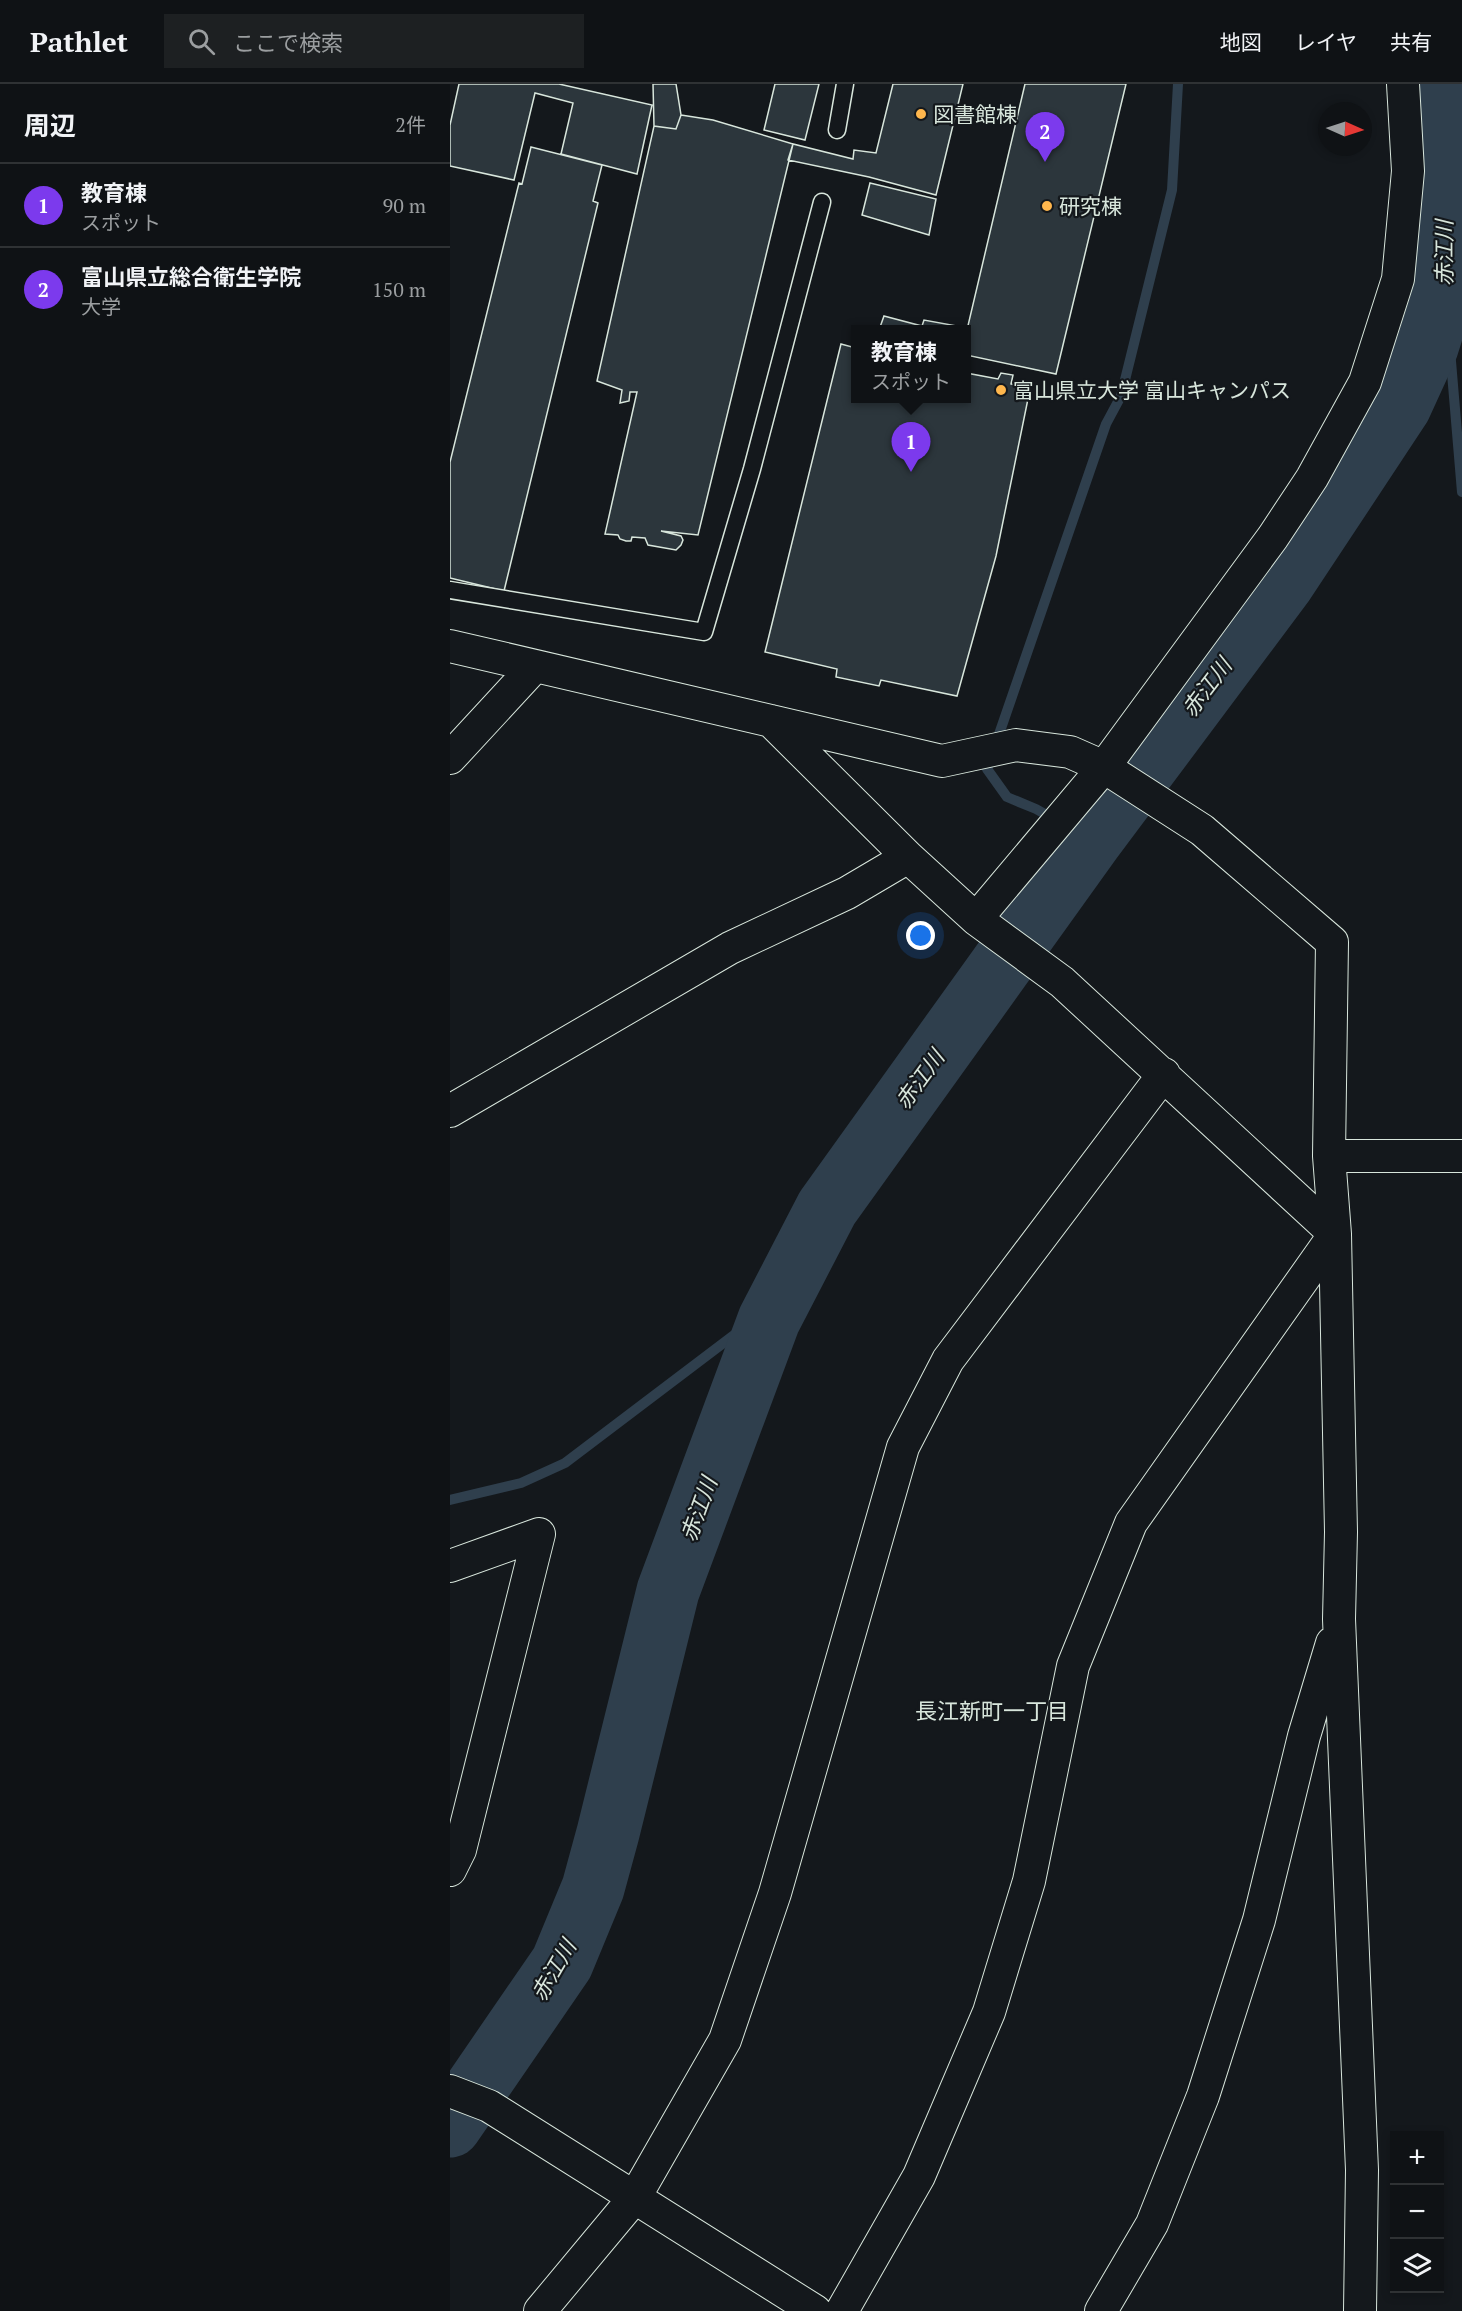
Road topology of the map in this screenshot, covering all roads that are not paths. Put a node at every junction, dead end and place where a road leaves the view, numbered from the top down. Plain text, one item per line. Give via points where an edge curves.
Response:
1 (845, 84) edge
2 (1403, 84) edge
3 (837, 130) dead end
4 (822, 202) dead end
5 (450, 590) edge
6 (450, 646) edge
7 (536, 666) junction
8 (771, 721) junction
9 (450, 758) edge
10 (1104, 767) junction
11 (908, 857) junction
12 (976, 919) junction
13 (1164, 1074) junction
14 (450, 1111) edge
15 (1329, 1156) junction
16 (1462, 1156) edge
17 (1335, 1234) junction
18 (450, 1566) edge
19 (1339, 1619) junction
20 (454, 1855) edge
21 (450, 2091) edge
22 (635, 2197) junction
23 (540, 2311) edge
24 (814, 2311) edge
25 (842, 2311) edge
26 (1101, 2311) edge
27 (1360, 2311) edge

1 - 3 lane
2 - 10 street via 1408,171 1398,279 1365,382 1312,478 1273,537
4 - 5 lane via 752,469 704,632
6 - 7 street
7 - 8 street
7 - 9 street
8 - 10 street via 942,761 1016,745 1070,752
8 - 11 street
10 - 12 street
10 - 15 street via 1202,830 1332,942
11 - 12 street
11 - 14 street via 847,893 730,948
12 - 13 street via 1062,982
13 - 17 street
13 - 22 street via 948,1360 903,1447 775,1893 725,2040
15 - 16 street
15 - 17 street
17 - 19 street
17 - 25 street via 1131,1523 1073,1666 1029,1881 989,2012 919,2176
18 - 20 street via 539,1534
19 - 26 street via 1304,1736 1259,1920 1203,2096 1152,2224
19 - 27 street via 1362,2170
21 - 22 street via 489,2106
22 - 23 street
22 - 24 street

